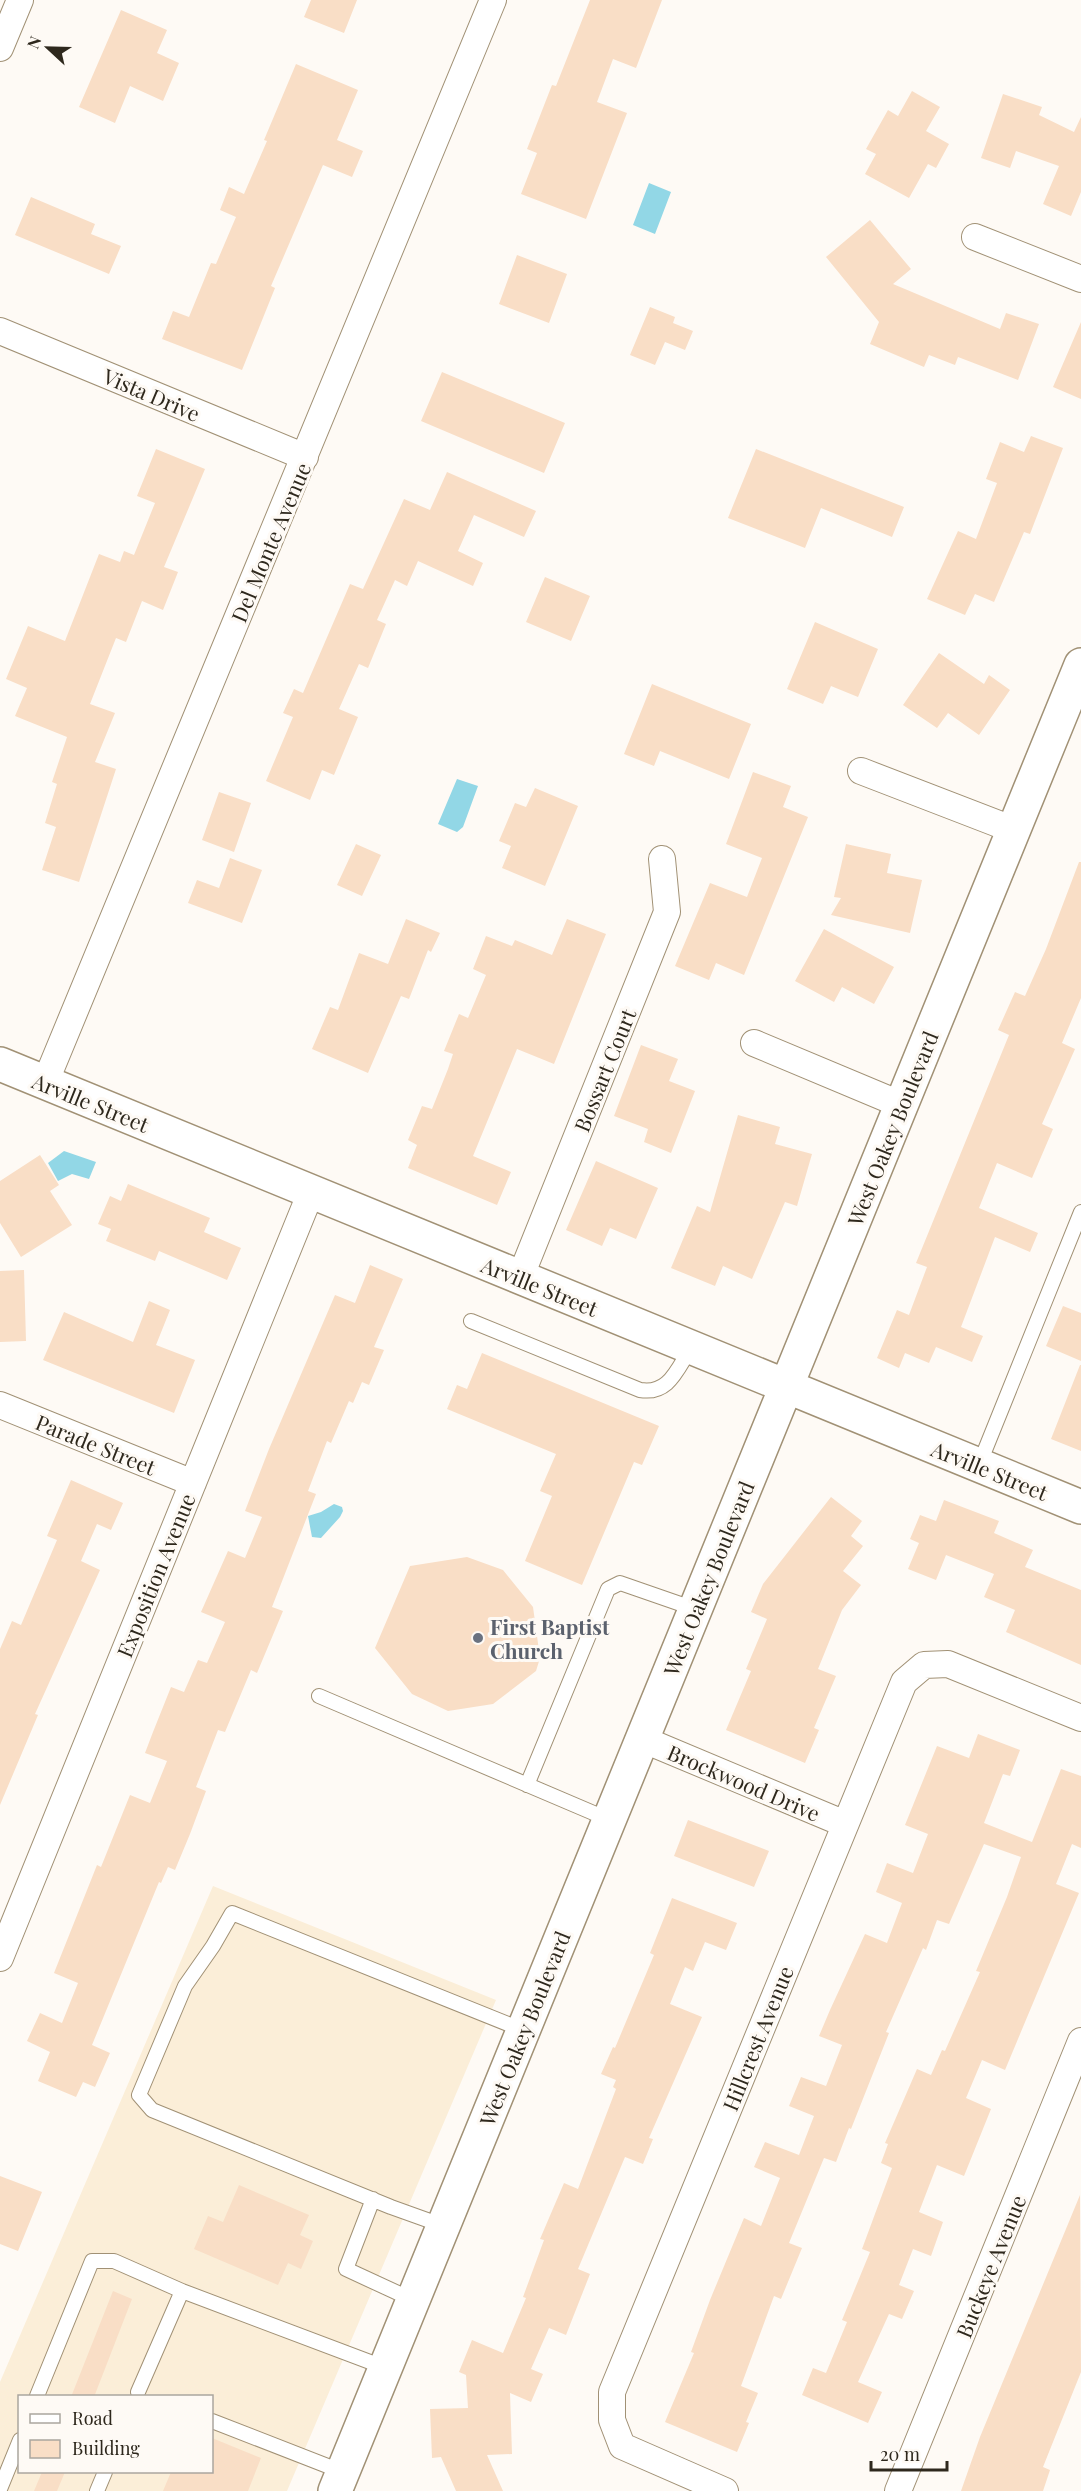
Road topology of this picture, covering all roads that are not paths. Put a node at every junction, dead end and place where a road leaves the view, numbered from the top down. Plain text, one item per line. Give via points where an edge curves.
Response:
1 (20, 0) edge
2 (493, 0) edge
3 (0, 48) edge
4 (975, 237) dead end
5 (1081, 279) edge
6 (0, 331) edge
7 (305, 457) junction
8 (1081, 665) edge
9 (861, 771) dead end
10 (1014, 830) junction
11 (662, 859) dead end
12 (754, 1043) dead end
13 (0, 1064) edge
14 (45, 1083) junction
15 (902, 1105) junction
16 (311, 1192) junction
17 (1081, 1212) edge
18 (520, 1278) junction
19 (471, 1321) dead end
20 (691, 1348) junction
21 (786, 1388) junction
22 (0, 1405) edge
23 (979, 1466) junction
24 (193, 1483) junction
25 (1081, 1508) edge
26 (695, 1609) junction
27 (319, 1696) dead end
28 (1081, 1718) edge
29 (642, 1739) junction
30 (527, 1785) junction
31 (610, 1820) junction
32 (845, 1824) junction
33 (0, 1958) edge
34 (524, 2030) junction
35 (1081, 2041) edge
36 (1072, 2089) edge
37 (373, 2199) junction
38 (444, 2226) junction
39 (182, 2291) junction
40 (413, 2300) junction
41 (386, 2368) junction
42 (38, 2395) edge
43 (142, 2395) edge
44 (213, 2421) edge
45 (18, 2445) edge
46 (105, 2473) edge
47 (339, 2482) edge
48 (0, 2489) edge
49 (97, 2491) edge
50 (725, 2491) edge
51 (898, 2491) edge

1 - 3 street
2 - 7 street, Del Monte Avenue
4 - 5 street
6 - 7 street, Vista Drive
7 - 14 street, Del Monte Avenue
8 - 10 main road, West Oakey Boulevard
9 - 10 street
10 - 15 main road, West Oakey Boulevard
11 - 18 street, Bossart Court via 667,912
12 - 15 street
13 - 14 main road, Arville Street
14 - 16 main road, Arville Street
15 - 21 main road, West Oakey Boulevard
16 - 18 main road, Arville Street
16 - 24 street, Exposition Avenue
17 - 23 lane
18 - 20 main road, Arville Street
19 - 20 lane via 653,1392 668,1383
20 - 21 main road, Arville Street
21 - 23 main road, Arville Street
21 - 26 main road, West Oakey Boulevard
22 - 24 street, Parade Street
23 - 25 main road, Arville Street
24 - 33 street, Exposition Avenue
26 - 29 main road, West Oakey Boulevard
26 - 30 lane via 620,1583 608,1589
27 - 30 lane
28 - 32 street, Hillcrest Avenue via 948,1664 924,1665 904,1682
29 - 31 main road, West Oakey Boulevard
29 - 32 street, Brockwood Drive
30 - 31 lane
31 - 34 main road, West Oakey Boulevard
32 - 50 street, Hillcrest Avenue via 612,2392 612,2420 622,2446
34 - 37 lane via 232,1913 185,1986 139,2095 152,2109
34 - 38 main road, West Oakey Boulevard
35 - 36 street, Buckeye Avenue
36 - 51 street, Buckeye Avenue
37 - 38 lane
37 - 40 lane via 346,2269
38 - 40 main road, West Oakey Boulevard
39 - 41 lane
39 - 42 lane via 114,2261 92,2261
39 - 43 lane
40 - 41 main road, West Oakey Boulevard
41 - 47 main road, West Oakey Boulevard
44 - 47 lane
45 - 48 lane
46 - 49 lane

